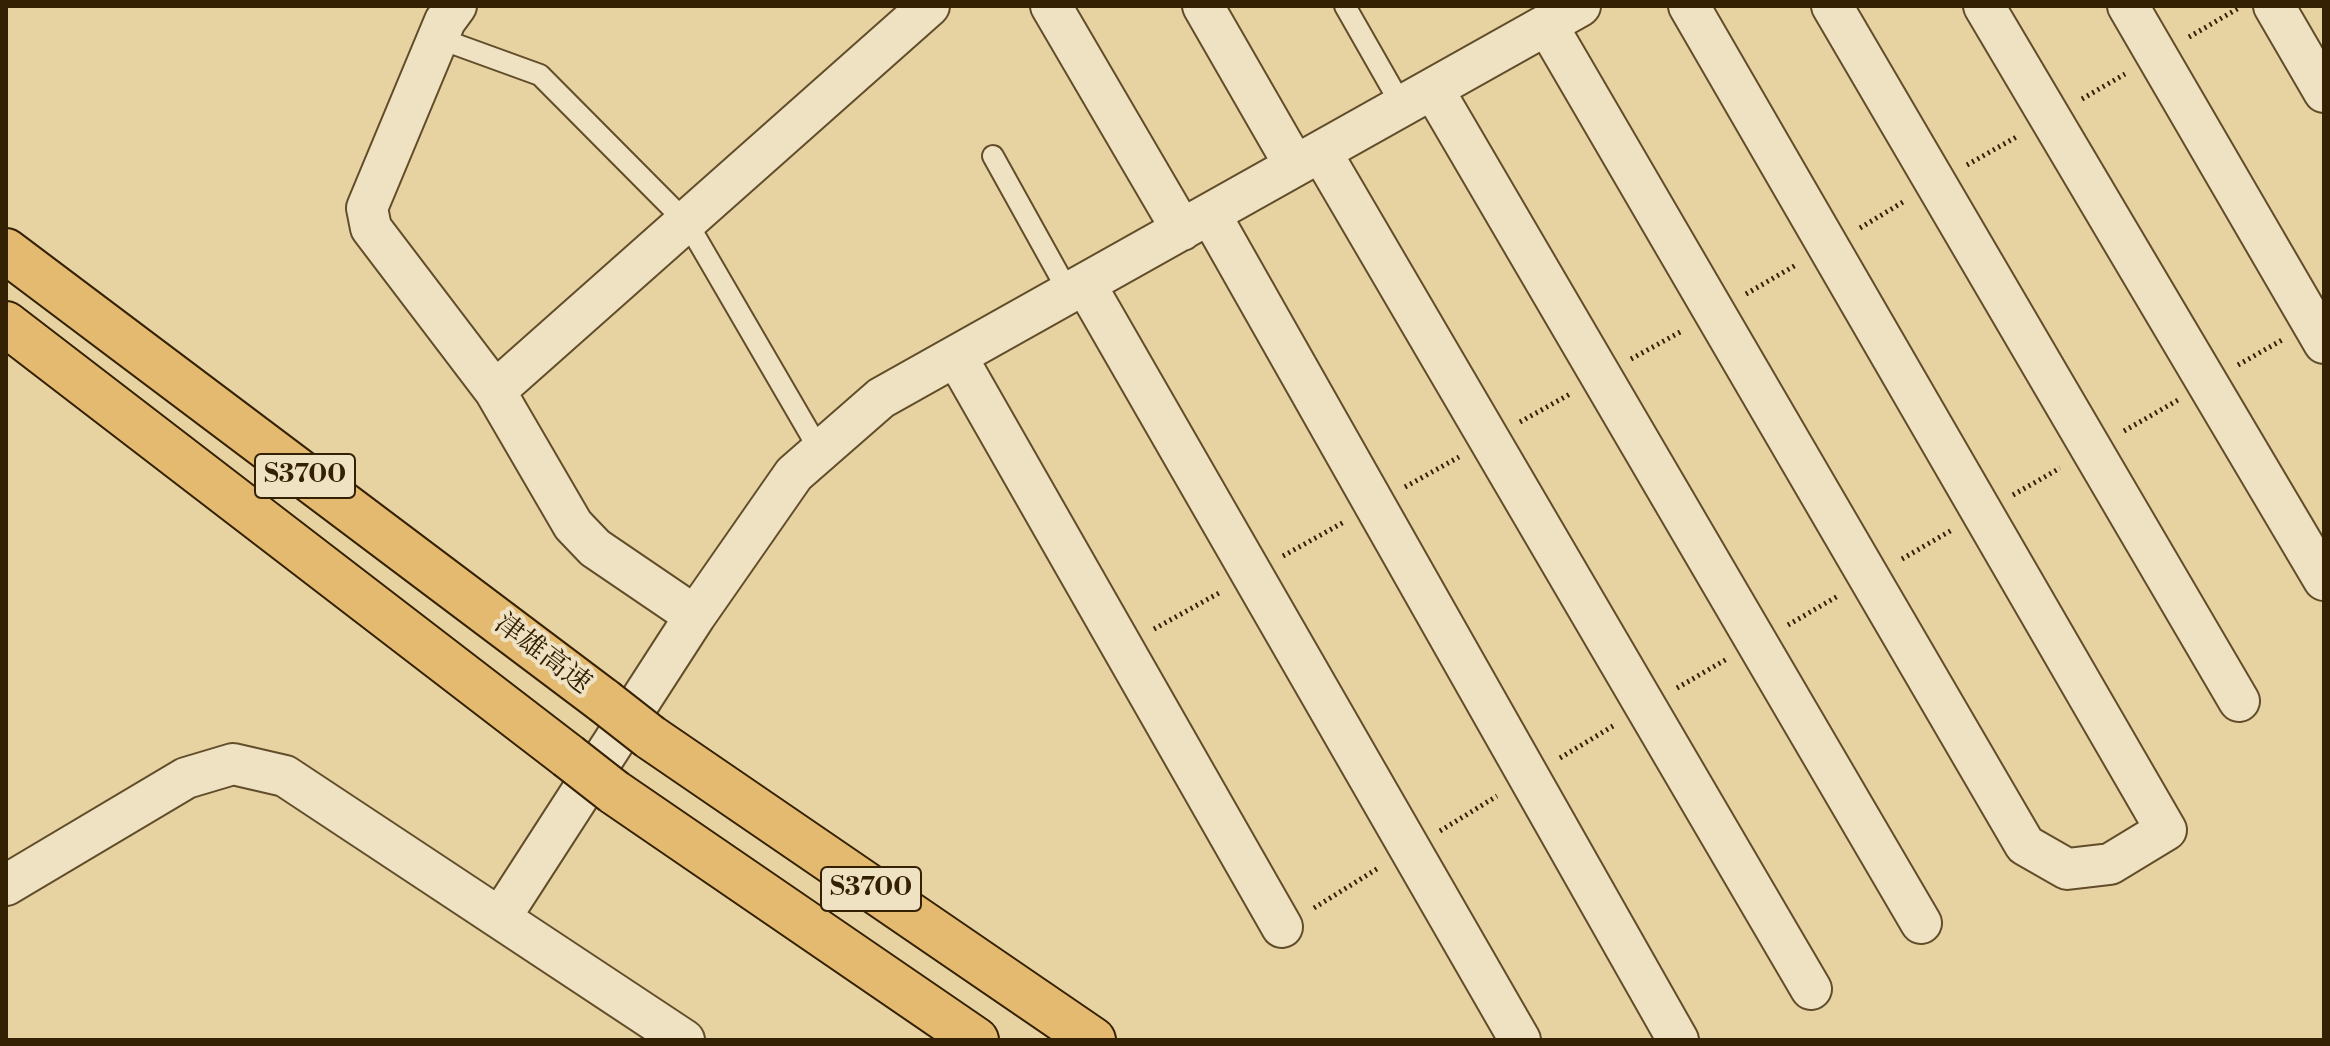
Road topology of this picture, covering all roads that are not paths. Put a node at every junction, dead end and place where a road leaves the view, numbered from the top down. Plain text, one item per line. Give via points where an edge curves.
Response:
1 (929, 6) edge
2 (1051, 6) edge
3 (1203, 6) edge
4 (1345, 6) edge
5 (1689, 6) edge
6 (1832, 6) edge
7 (1984, 6) edge
8 (2128, 6) edge
9 (2274, 6) edge
10 (1564, 15) edge
11 (447, 22) edge
12 (2324, 92) edge
13 (1417, 98) junction
14 (993, 156) dead end
15 (1308, 159) junction
16 (1196, 222) junction
17 (688, 224) junction
18 (6, 251) edge
19 (1077, 288) junction
20 (6, 324) edge
21 (2318, 333) edge
22 (956, 356) junction
23 (495, 391) junction
24 (820, 451) junction
25 (2324, 580) edge
26 (695, 616) junction
27 (2239, 701) dead end
28 (6, 885) edge
29 (500, 918) junction
30 (1921, 923) dead end
31 (1282, 927) road end
32 (1811, 989) dead end
33 (684, 1040) edge
34 (976, 1040) edge
35 (1093, 1040) edge
36 (1520, 1040) edge
37 (1678, 1040) edge

1 - 17 street
2 - 16 street
3 - 15 street
4 - 13 lane
5 - 10 street via 2166,830 2110,864 2067,869 2025,845 1870,578
6 - 27 street
7 - 25 street
8 - 21 street
9 - 12 street
10 - 13 street
11 - 17 lane via 540,75
11 - 23 street via 367,208 371,228
13 - 15 street
13 - 30 street via 1756,642
14 - 19 lane
15 - 16 street
15 - 32 street via 1645,706
16 - 19 street
16 - 37 street via 1529,777
17 - 23 street
17 - 24 lane
18 - 35 highway, 津雄高速 / S3700, bridge via 650,737
19 - 22 street
19 - 36 street
20 - 34 highway, S3700, bridge via 614,792
22 - 24 street via 881,398
22 - 31 street
23 - 26 street via 573,525 595,548
24 - 26 street via 794,474
26 - 29 street
28 - 29 street via 186,778 233,764 285,776
29 - 33 street

